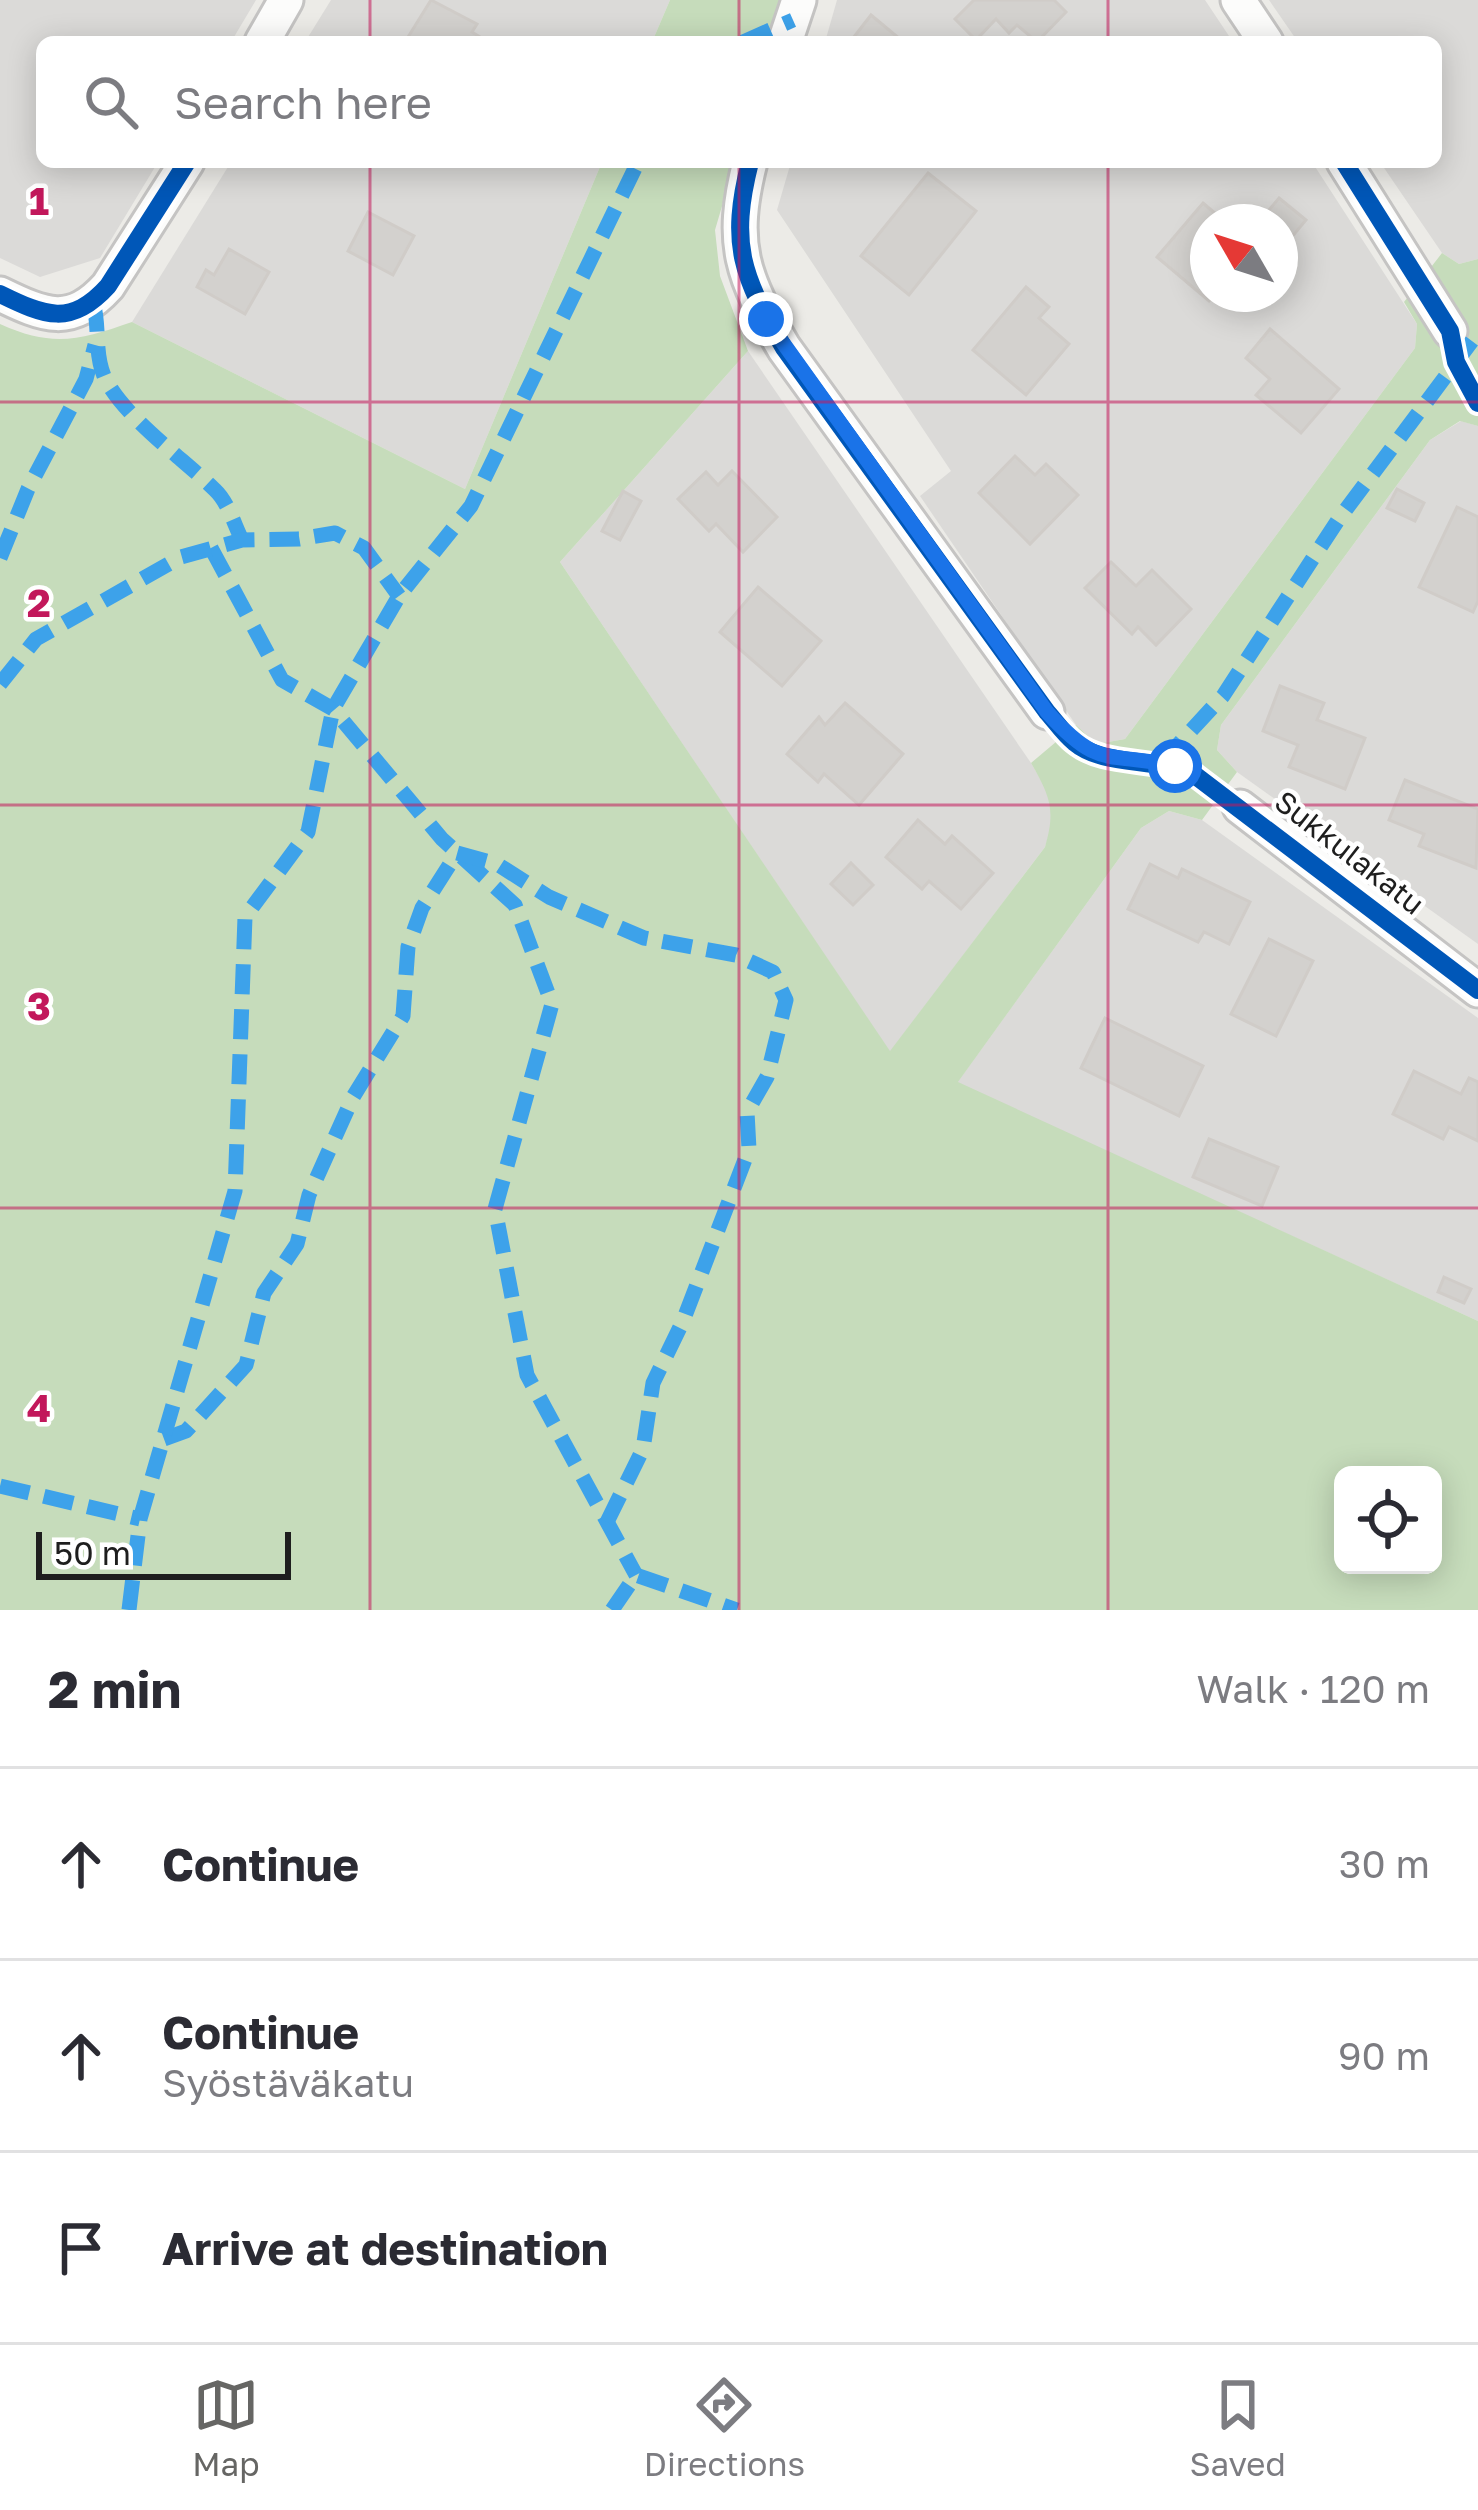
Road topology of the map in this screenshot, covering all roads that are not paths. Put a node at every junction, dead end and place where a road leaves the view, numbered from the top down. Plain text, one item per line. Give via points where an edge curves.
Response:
1 (286, 0) edge
2 (800, 0) edge
3 (1238, 0) edge
4 (265, 36) edge
5 (787, 36) edge
6 (1262, 36) edge
7 (183, 168) edge
8 (749, 168) edge
9 (1348, 168) edge
10 (0, 295) edge
11 (1450, 331) dead end
12 (1047, 712) dead end
13 (1240, 807) dead end
14 (1478, 990) edge

1 - 4 street
2 - 5 street
3 - 6 street
7 - 10 street via 94,302 45,314
8 - 12 street via 738,241 754,294 784,348
9 - 11 street
13 - 14 street, Sukkulakatu

